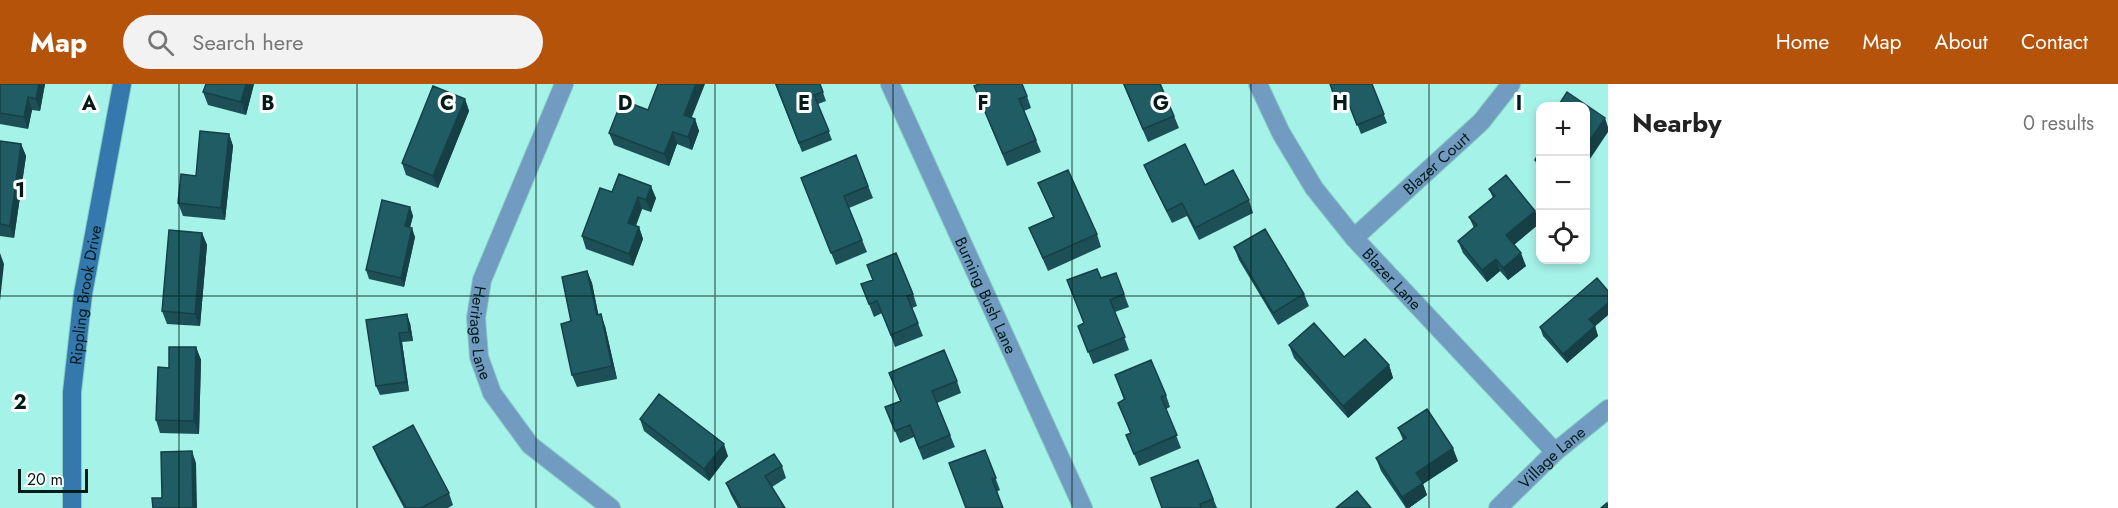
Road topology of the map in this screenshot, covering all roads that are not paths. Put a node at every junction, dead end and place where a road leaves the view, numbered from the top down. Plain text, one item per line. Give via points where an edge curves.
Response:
1 (122, 84) edge
2 (564, 84) edge
3 (890, 84) edge
4 (1258, 84) edge
5 (1511, 84) edge
6 (1354, 238) junction
7 (1608, 409) edge
8 (1556, 452) junction
9 (72, 508) edge
10 (611, 508) edge
11 (1083, 508) edge
12 (1498, 508) edge

1 - 9 street, Rippling Brook Drive via 82,305 72,392
2 - 10 street, Heritage Lane via 482,280 476,318 479,357 492,393 530,445
3 - 11 street, Burning Bush Lane
4 - 6 street, Blazer Lane via 1314,188
5 - 6 street, Blazer Court via 1481,122
6 - 8 street, Blazer Lane
7 - 8 street, Village Lane
8 - 12 street, Village Lane

